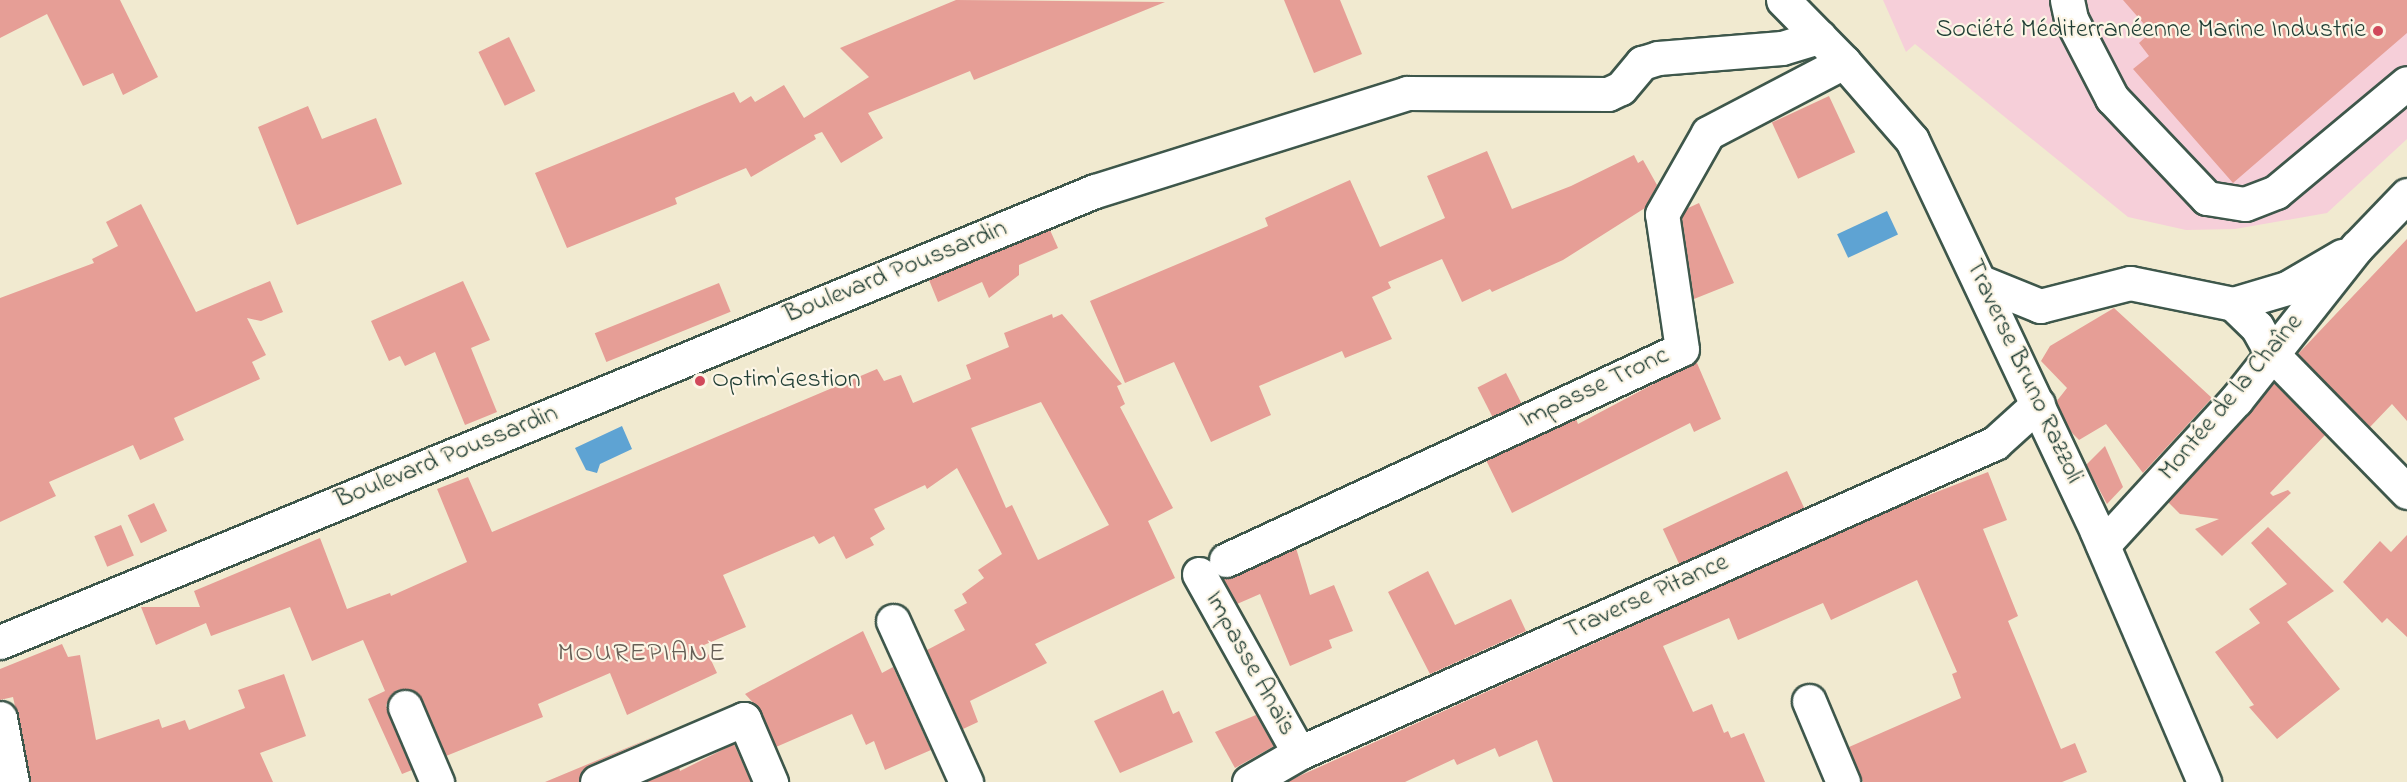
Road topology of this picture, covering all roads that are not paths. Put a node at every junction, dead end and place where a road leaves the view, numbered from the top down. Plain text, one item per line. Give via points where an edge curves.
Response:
1 (1783, 0) edge
2 (2067, 0) edge
3 (1819, 37) junction
4 (1844, 62) junction
5 (2407, 83) edge
6 (2407, 195) edge
7 (2357, 247) junction
8 (1981, 282) junction
9 (2233, 304) junction
10 (2272, 354) junction
11 (2038, 404) junction
12 (2407, 492) edge
13 (2103, 545) junction
14 (1213, 567) joint
15 (893, 621) dead end
16 (0, 642) edge
17 (1809, 701) dead end
18 (405, 707) dead end
19 (0, 718) edge
20 (1299, 753) junction
21 (12, 782) edge
22 (437, 782) edge
23 (597, 782) edge
24 (771, 782) edge
25 (966, 782) edge
26 (1249, 782) edge
27 (1844, 782) edge
28 (2204, 782) edge

1 - 3 street, Traverse Bruno Razzoli
2 - 5 street via 2071,19 2112,98 2208,198 2245,204 2276,192
3 - 4 street, Traverse Bruno Razzoli
3 - 16 street, Boulevard Poussardin via 1782,48 1658,58 1642,63 1621,88 1608,94 1407,93 1095,190
4 - 8 street, Traverse Bruno Razzoli via 1912,140
4 - 14 street, Impasse Tronc via 1708,133 1662,213 1682,349
6 - 7 street, Montée de la Chaîne
7 - 9 street, Montée de la Chaîne via 2287,288
7 - 10 street, Montée de la Chaîne
8 - 9 street, Montée de la Chaîne via 2040,306 2130,283
8 - 11 street, Traverse Bruno Razzoli
9 - 10 street via 2257,327
10 - 12 street
10 - 13 street, Montée de la Chaîne via 2236,400
11 - 13 street, Traverse Bruno Razzoli
11 - 20 street, Traverse Pitance via 1995,443
13 - 28 street, Traverse Bruno Razzoli
14 - 20 street, Impasse Anaïs
15 - 25 street
17 - 27 street
18 - 22 street
19 - 21 street
20 - 26 street, Traverse Pitance
23 - 24 street via 744,719

